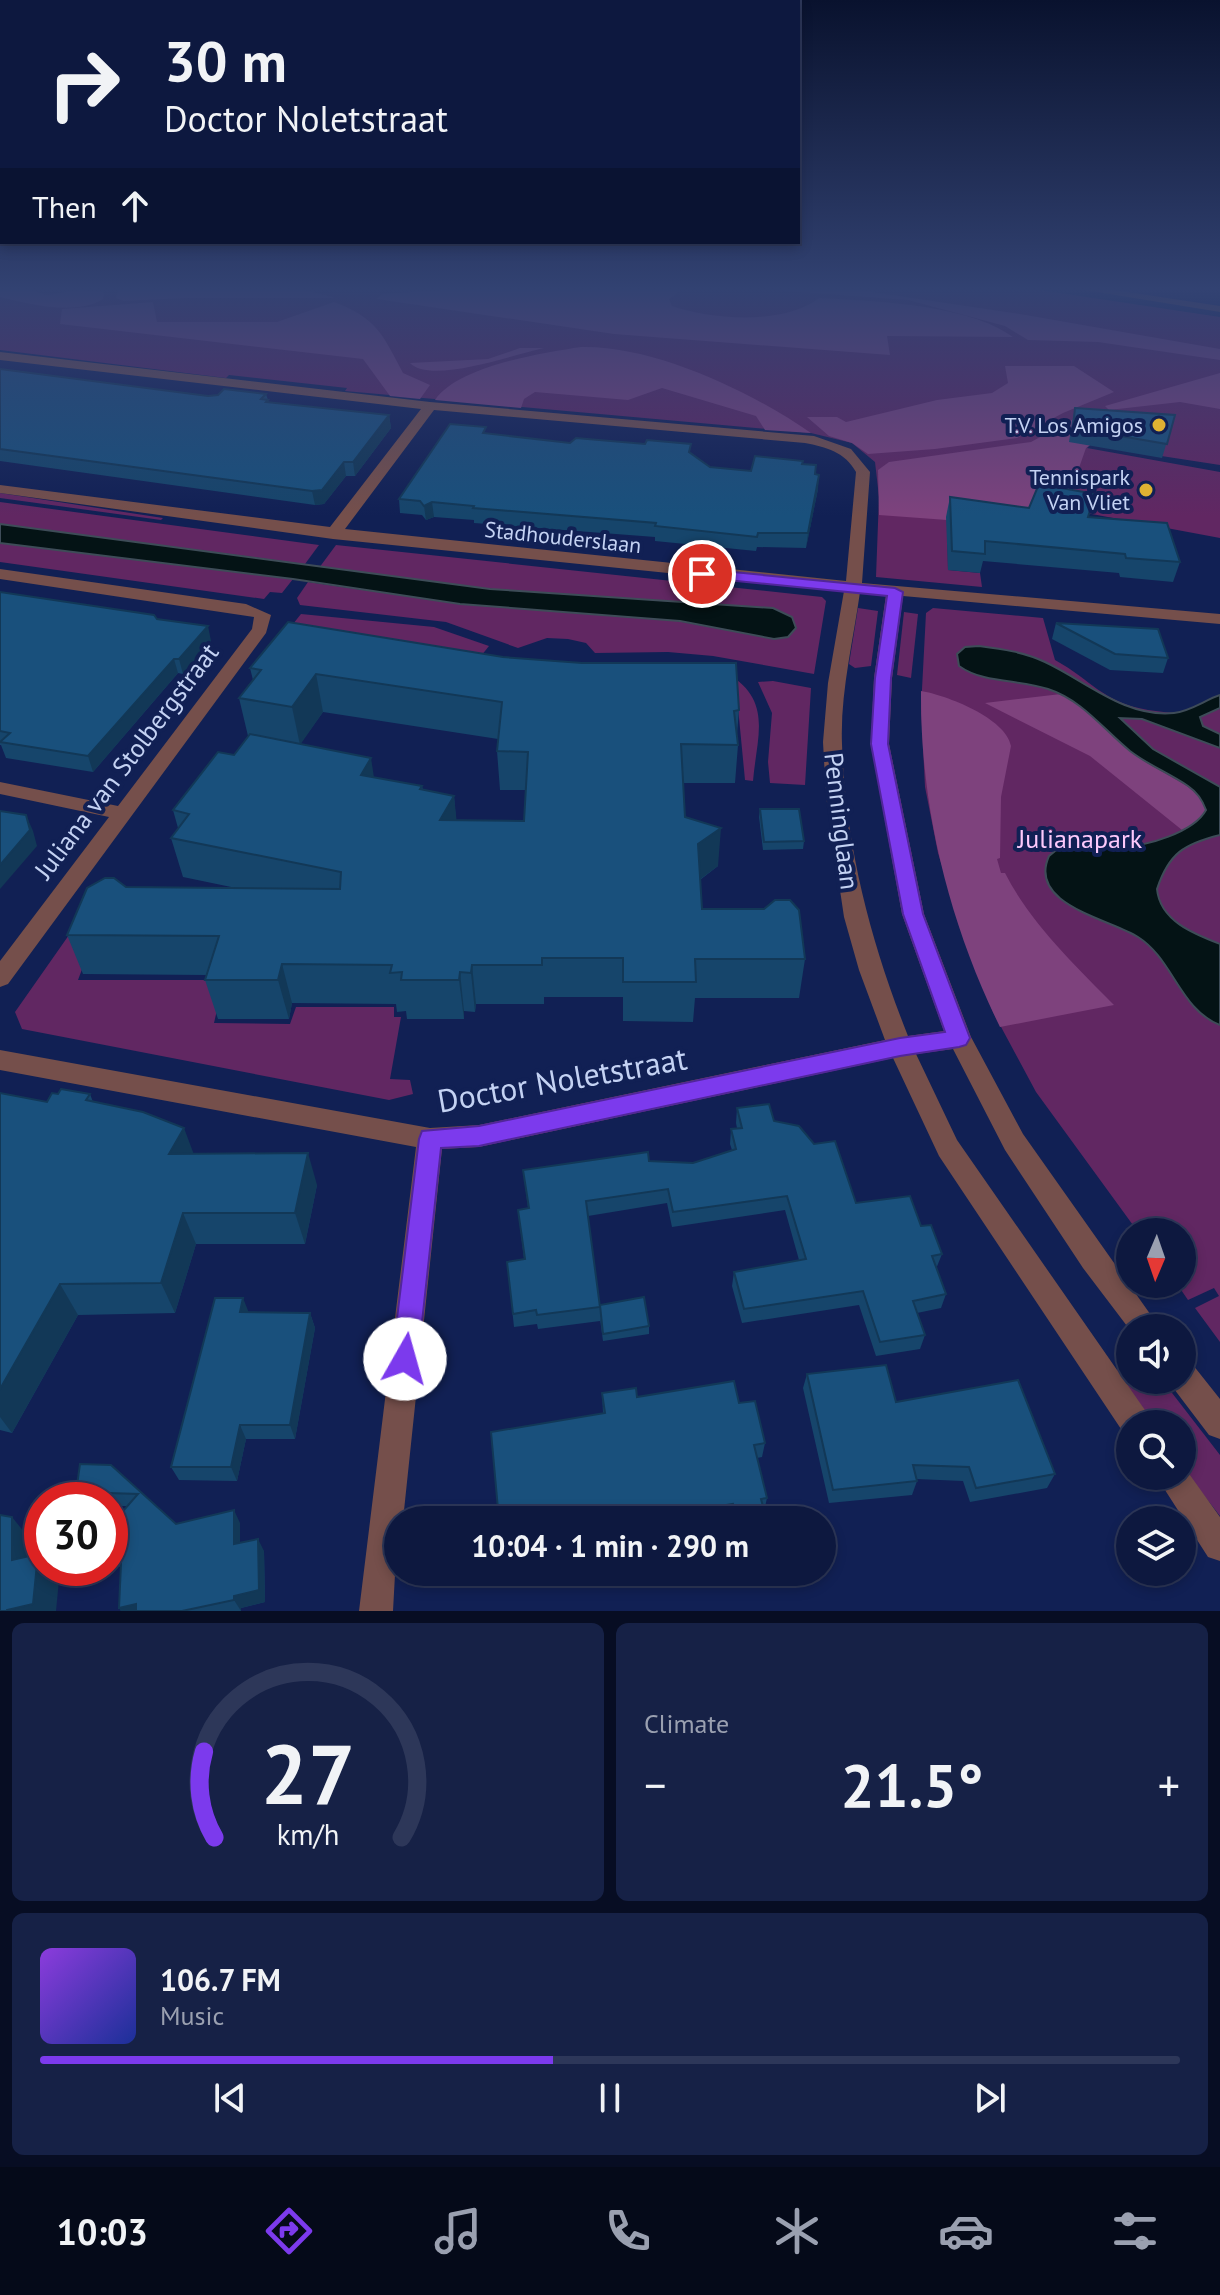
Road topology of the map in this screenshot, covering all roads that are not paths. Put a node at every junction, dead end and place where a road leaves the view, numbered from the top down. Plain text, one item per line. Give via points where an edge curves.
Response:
1 (79, 365) edge
2 (430, 406) junction
3 (0, 489) edge
4 (333, 534) junction
5 (0, 574) edge
6 (853, 588) junction
7 (895, 592) junction
8 (1220, 619) edge
9 (0, 788) edge
10 (121, 813) junction
11 (0, 978) edge
12 (959, 1038) junction
13 (900, 1047) junction
14 (0, 1060) edge
15 (430, 1139) junction
16 (1135, 1314) edge
17 (1196, 1393) edge
18 (1126, 1410) edge
19 (1220, 1424) edge
20 (1182, 1490) edge
21 (1220, 1545) edge
22 (376, 1611) edge

1 - 2 street, Penninglaan
2 - 4 street
2 - 6 street, Penninglaan via 838,446 863,472
3 - 4 street, Stadhouderslaan
4 - 6 street, Stadhouderslaan
5 - 10 street, Juliana van Stolbergstraat via 263,615 260,629
6 - 7 street, Stadhouderslaan
6 - 13 street, Penninglaan via 833,727 836,796 855,917
7 - 8 street, Stadhouderslaan
7 - 12 street, Penninglaan via 880,744 913,914
9 - 10 street
10 - 11 street, Juliana van Stolbergstraat
12 - 13 street
12 - 16 street, Penninglaan via 1014,1142
13 - 15 street, Doctor Noletstraat via 479,1136
13 - 18 street, Penninglaan via 948,1148
14 - 15 street, Doctor Noletstraat
15 - 22 street
17 - 19 street
20 - 21 street

